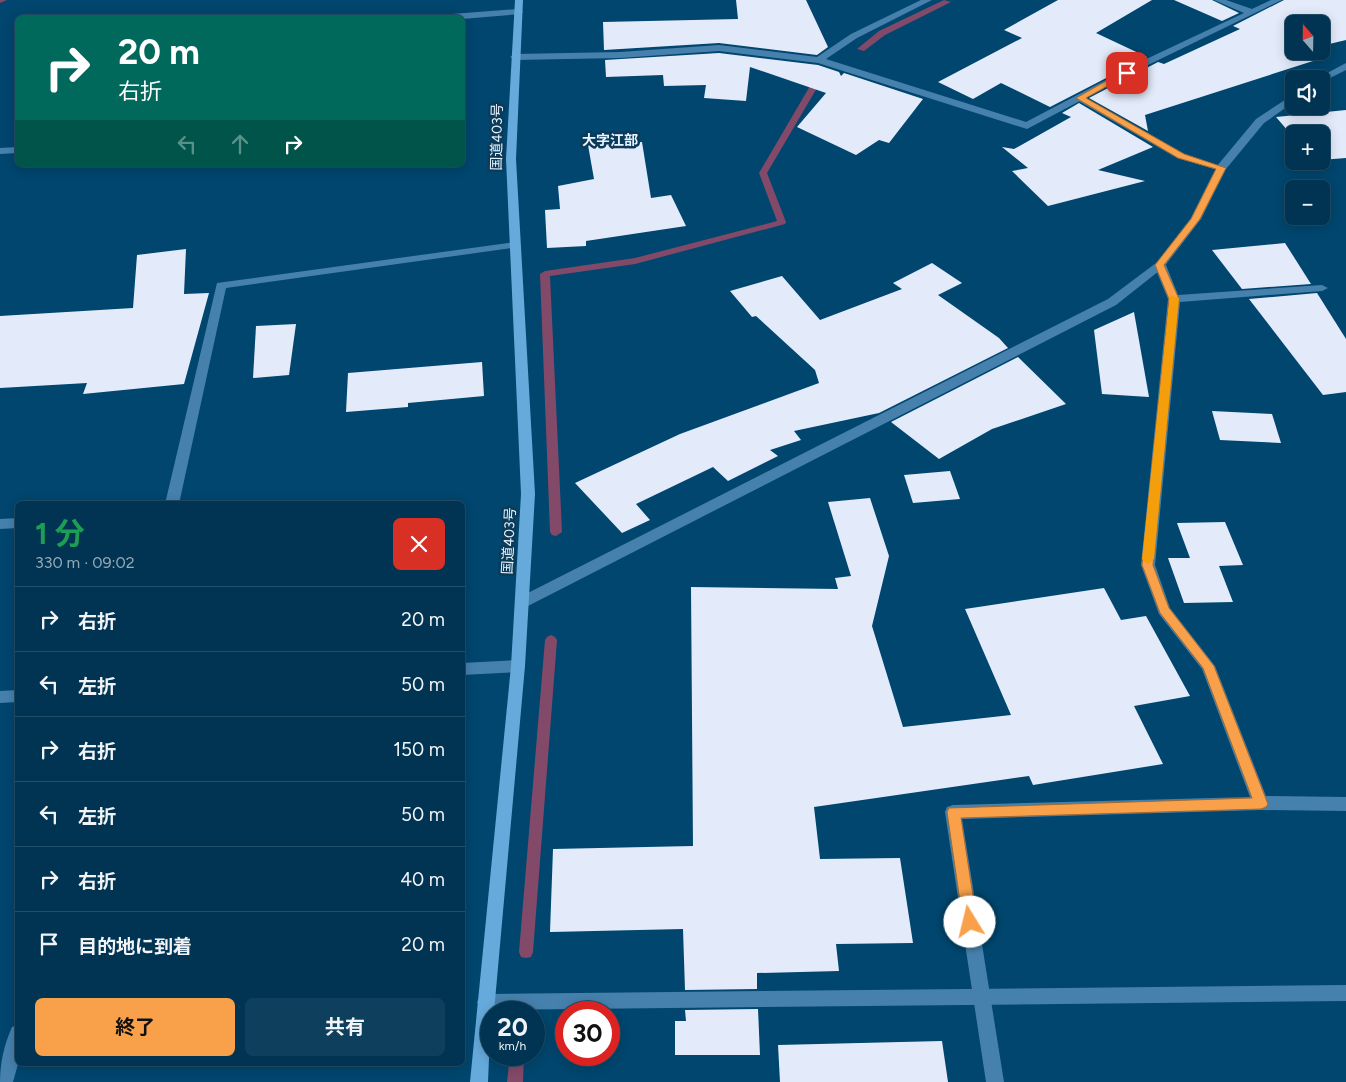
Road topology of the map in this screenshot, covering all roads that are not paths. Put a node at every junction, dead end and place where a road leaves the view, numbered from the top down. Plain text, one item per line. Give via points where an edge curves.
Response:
1 (928, 0) edge
2 (1218, 0) edge
3 (1278, 0) edge
4 (519, 6) edge
5 (1251, 12) junction
6 (459, 15) edge
7 (515, 57) junction
8 (820, 60) junction
9 (1346, 66) edge
10 (1330, 74) edge
11 (1080, 98) junction
12 (1285, 103) edge
13 (15, 150) edge
14 (0, 151) edge
15 (1221, 168) junction
16 (515, 245) junction
17 (1160, 265) junction
18 (1322, 288) dead end
19 (1174, 299) junction
20 (173, 501) edge
21 (15, 523) edge
22 (0, 524) edge
23 (523, 602) junction
24 (518, 666) junction
25 (465, 668) edge
26 (15, 696) edge
27 (0, 697) edge
28 (1261, 804) junction
29 (1346, 804) edge
30 (1346, 993) edge
31 (982, 995) junction
32 (486, 1001) edge
33 (545, 1001) edge
34 (15, 1044) edge
35 (480, 1066) edge
36 (4, 1082) edge
37 (479, 1082) edge
38 (995, 1082) edge

1 - 8 street via 854,36
2 - 5 street
3 - 5 street
4 - 6 street
4 - 7 highway, 国道403号
5 - 11 street
7 - 8 street via 620,55 719,48
7 - 16 highway, 国道403号 via 512,159
8 - 11 street via 1026,126
9 - 10 street
11 - 15 street via 1181,156
12 - 15 street via 1260,121
13 - 14 street
15 - 17 street via 1196,219
16 - 20 street via 221,285
16 - 23 highway, 国道403号 via 528,494
17 - 19 street
17 - 23 street via 1112,302
18 - 19 street
19 - 28 street via 1148,565 1164,610 1208,666
21 - 22 street
23 - 24 highway, 国道403号
24 - 25 street
24 - 32 highway, 国道403号
26 - 27 street
28 - 29 street
28 - 31 street via 953,812
30 - 31 street
31 - 33 street
31 - 38 street
34 - 36 street
35 - 37 highway, 国道403号

